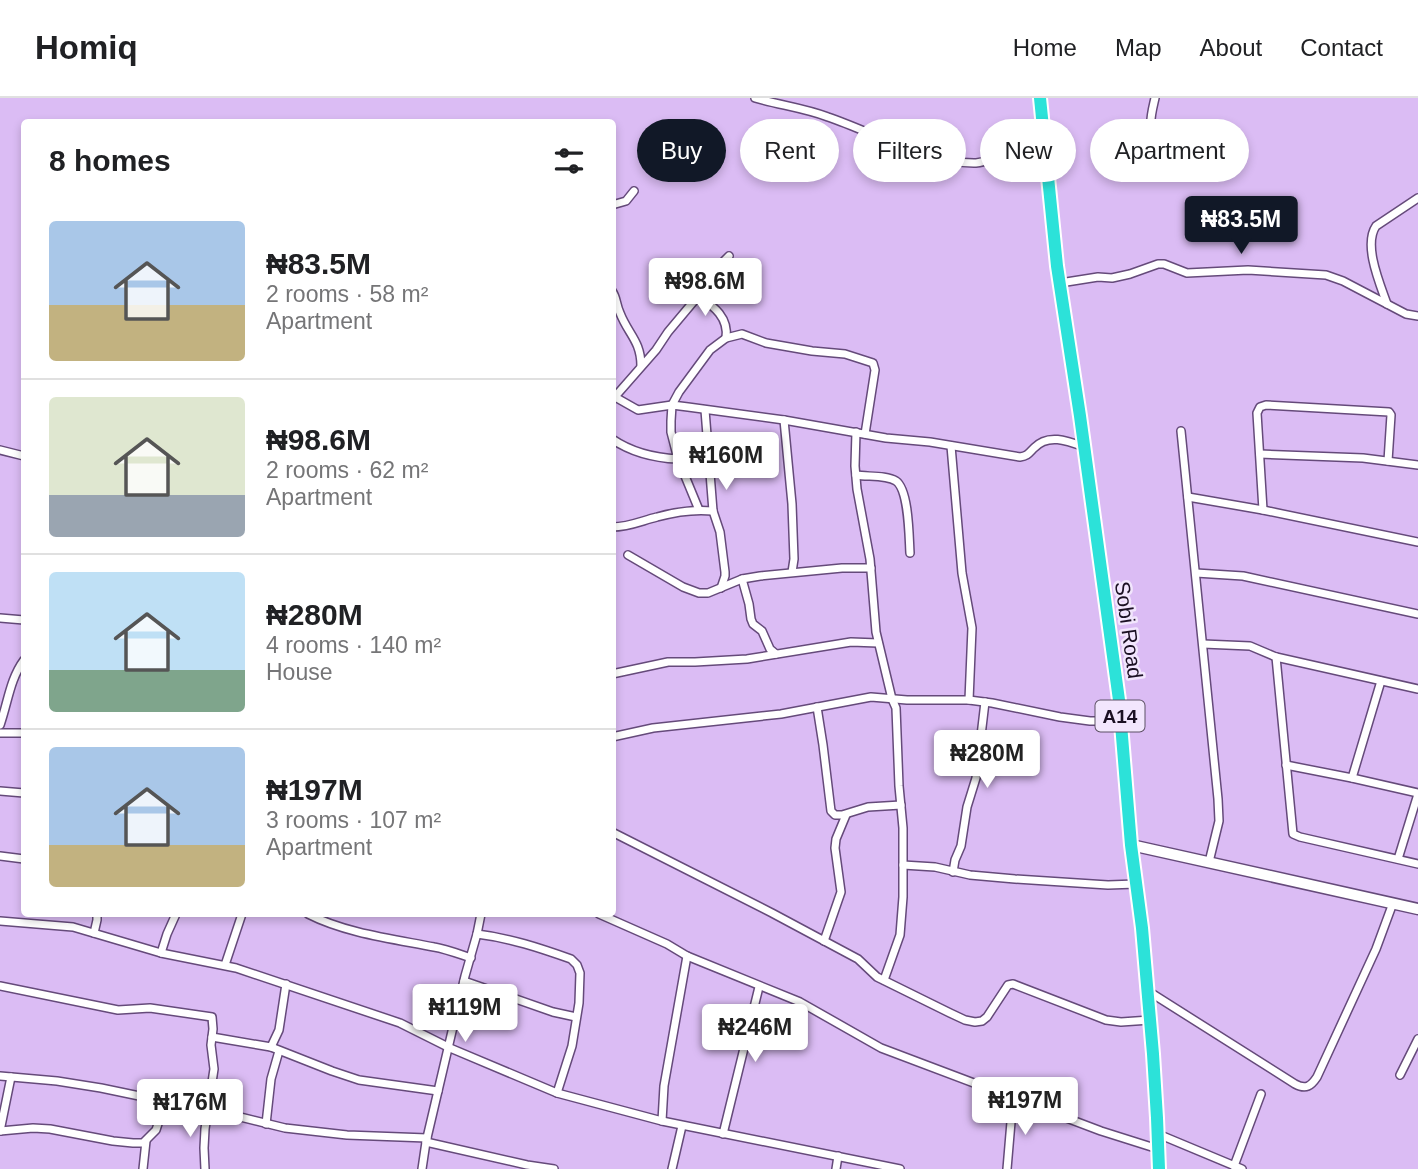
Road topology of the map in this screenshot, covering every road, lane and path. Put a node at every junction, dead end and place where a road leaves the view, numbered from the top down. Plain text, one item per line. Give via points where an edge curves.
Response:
1 (755, 98) edge
2 (1040, 98) edge
3 (1155, 98) edge
4 (1042, 119) edge
5 (1151, 119) edge
6 (980, 163) edge
7 (1049, 182) edge
8 (634, 191) dead end
9 (1418, 198) edge
10 (616, 204) edge
11 (729, 256) dead end
12 (1060, 283) junction
13 (698, 295) junction
14 (616, 299) edge
15 (1387, 304) junction
16 (1418, 316) edge
17 (726, 338) junction
18 (641, 367) junction
19 (616, 387) edge
20 (621, 389) junction
21 (616, 395) edge
22 (616, 399) edge
23 (673, 405) junction
24 (705, 410) junction
25 (784, 420) junction
26 (1181, 431) dead end
27 (856, 432) junction
28 (865, 433) junction
29 (616, 442) edge
30 (951, 446) junction
31 (1084, 447) junction
32 (0, 450) edge
33 (1260, 454) junction
34 (21, 455) edge
35 (678, 458) junction
36 (1388, 461) junction
37 (1418, 465) edge
38 (856, 475) junction
39 (1188, 497) junction
40 (699, 510) junction
41 (1263, 510) junction
42 (713, 511) junction
43 (616, 527) edge
44 (1418, 542) edge
45 (910, 553) dead end
46 (628, 555) dead end
47 (794, 559) junction
48 (871, 568) junction
49 (806, 571) junction
50 (792, 572) junction
51 (1196, 573) junction
52 (726, 576) junction
53 (739, 580) junction
54 (722, 588) junction
55 (1418, 614) edge
56 (0, 618) edge
57 (21, 620) edge
58 (878, 643) junction
59 (1203, 644) junction
60 (776, 654) junction
61 (1276, 657) junction
62 (21, 664) edge
63 (616, 673) edge
64 (1381, 681) junction
65 (1418, 689) edge
66 (892, 699) junction
67 (969, 700) junction
68 (985, 702) junction
69 (817, 707) junction
70 (1120, 720) junction
71 (0, 724) edge
72 (0, 733) edge
73 (21, 733) edge
74 (616, 736) edge
75 (1286, 765) junction
76 (1352, 778) junction
77 (0, 791) edge
78 (21, 793) edge
79 (1418, 793) edge
80 (901, 805) junction
81 (846, 814) junction
82 (616, 834) edge
83 (1131, 845) junction
84 (0, 856) edge
85 (21, 859) edge
86 (1398, 859) junction
87 (1209, 862) junction
88 (903, 864) junction
89 (1418, 864) edge
90 (953, 872) junction
91 (1136, 884) junction
92 (1393, 903) junction
93 (1418, 909) edge
94 (97, 917) edge
95 (175, 917) edge
96 (241, 917) edge
97 (314, 917) edge
98 (480, 917) edge
99 (606, 917) edge
100 (0, 921) edge
101 (94, 933) junction
102 (477, 934) junction
103 (824, 941) junction
104 (161, 953) junction
105 (687, 956) junction
106 (471, 958) junction
107 (225, 965) junction
108 (884, 980) junction
109 (464, 981) junction
110 (286, 984) junction
111 (0, 986) edge
112 (759, 987) junction
113 (1147, 991) junction
114 (576, 1017) junction
115 (1150, 1020) junction
116 (212, 1037) junction
117 (1418, 1039) edge
118 (450, 1048) junction
119 (275, 1049) junction
120 (1400, 1075) dead end
121 (0, 1076) edge
122 (11, 1077) junction
123 (438, 1091) junction
124 (557, 1093) junction
125 (1261, 1094) dead end
126 (1017, 1099) junction
127 (165, 1102) junction
128 (207, 1109) junction
129 (662, 1121) junction
130 (266, 1124) junction
131 (682, 1126) junction
132 (0, 1131) edge
133 (723, 1134) junction
134 (1158, 1134) junction
135 (427, 1140) junction
136 (146, 1141) junction
137 (1158, 1149) junction
138 (838, 1156) junction
139 (1238, 1167) edge
140 (143, 1169) edge
141 (205, 1169) edge
142 (422, 1169) edge
143 (554, 1169) edge
144 (671, 1169) edge
145 (836, 1169) edge
146 (900, 1169) edge
147 (1007, 1169) edge
148 (1159, 1169) edge

1 - 6 street via 827,116 924,154
2 - 4 highway, Sobi Road / A14
3 - 5 street
7 - 12 highway, Sobi Road / A14
8 - 10 street
9 - 15 street via 1372,232 1374,263
11 - 13 street via 708,276
12 - 15 street via 1112,278 1164,264 1187,273 1248,270 1326,275
12 - 31 highway, Sobi Road / A14
13 - 17 street via 719,312
13 - 18 street
14 - 18 street via 640,351
15 - 16 street
17 - 23 street via 710,350
17 - 28 street via 741,334 766,344 845,354 873,363
18 - 20 street
19 - 20 street
20 - 21 street
22 - 23 street via 638,410
23 - 24 street
23 - 35 street via 671,432
24 - 25 street
24 - 42 street
25 - 27 street
25 - 47 street
26 - 39 street
27 - 28 street
27 - 38 street
28 - 30 street
29 - 35 street via 659,457
30 - 31 street via 1020,457 1048,439
30 - 67 street via 962,573 972,628
31 - 70 highway, Sobi Road / A14
32 - 34 street
33 - 36 street
33 - 36 street via 1257,413 1266,405 1390,413
33 - 41 street
35 - 40 street
36 - 37 street
38 - 45 street via 900,484
38 - 48 street
39 - 41 street
39 - 51 street
40 - 42 street
40 - 43 street
41 - 44 street
42 - 52 street
46 - 54 street via 699,593
47 - 49 street
47 - 50 street
48 - 49 street
48 - 58 street
49 - 50 street
50 - 53 street
51 - 55 street via 1243,576
51 - 59 street
52 - 53 street
52 - 54 street
53 - 54 street
53 - 60 street via 753,624
56 - 57 street
58 - 60 street via 851,642
58 - 66 street
59 - 61 street via 1250,646
59 - 87 street via 1219,821
60 - 63 street via 668,662
61 - 64 street
61 - 75 street
62 - 71 street
64 - 65 street
64 - 76 street
66 - 67 street
66 - 69 street via 871,697
66 - 80 street
67 - 68 street
68 - 70 street via 1060,717
68 - 90 street via 976,778
69 - 74 street
69 - 81 street via 831,811
70 - 83 highway, Sobi Road / A14
72 - 73 street
75 - 76 street
75 - 86 street via 1293,834
76 - 79 street
77 - 78 street
79 - 86 street
80 - 81 street
80 - 88 street
81 - 103 street via 835,848 841,892
82 - 103 street
83 - 87 street
83 - 91 highway, Sobi Road / A14
84 - 85 street
86 - 89 street
87 - 92 street
88 - 90 street
88 - 108 street via 900,935
90 - 91 street
91 - 113 highway, Sobi Road / A14
92 - 93 street
92 - 113 street via 1318,1077 1307,1087 1295,1084
94 - 101 street
95 - 104 street
96 - 107 street
97 - 106 street
98 - 102 street
99 - 105 street
100 - 101 street via 73,926
101 - 104 street
102 - 106 street
102 - 114 street via 525,943 571,959 580,973
103 - 108 street
104 - 107 street
105 - 112 street
105 - 129 street
106 - 109 street
107 - 110 street
108 - 115 street via 965,1020 982,1021 1013,984 1106,1020
109 - 114 street
109 - 118 street
110 - 118 street via 400,1023
110 - 119 street
111 - 116 street via 118,1010 150,1008 209,1016
112 - 126 street via 800,1002 881,1048
112 - 133 street
113 - 115 highway, Sobi Road / A14
114 - 124 street
115 - 134 highway, Sobi Road / A14
116 - 119 street
116 - 128 street via 214,1069
117 - 120 street
118 - 123 street
118 - 124 street
119 - 123 street via 359,1080
119 - 130 street
121 - 122 street
122 - 127 street via 101,1088
122 - 132 street
123 - 135 street
124 - 129 street
125 - 139 street
126 - 137 street
126 - 147 street
127 - 128 street
127 - 136 street via 156,1130
128 - 130 street
128 - 141 street
129 - 131 street
130 - 135 street
131 - 133 street
131 - 144 street
132 - 136 street via 50,1129 133,1143
133 - 138 street
134 - 137 highway, Sobi Road / A14
134 - 139 street
135 - 142 street
135 - 143 street
136 - 140 street
137 - 148 highway, Sobi Road / A14
138 - 145 street
138 - 146 street

